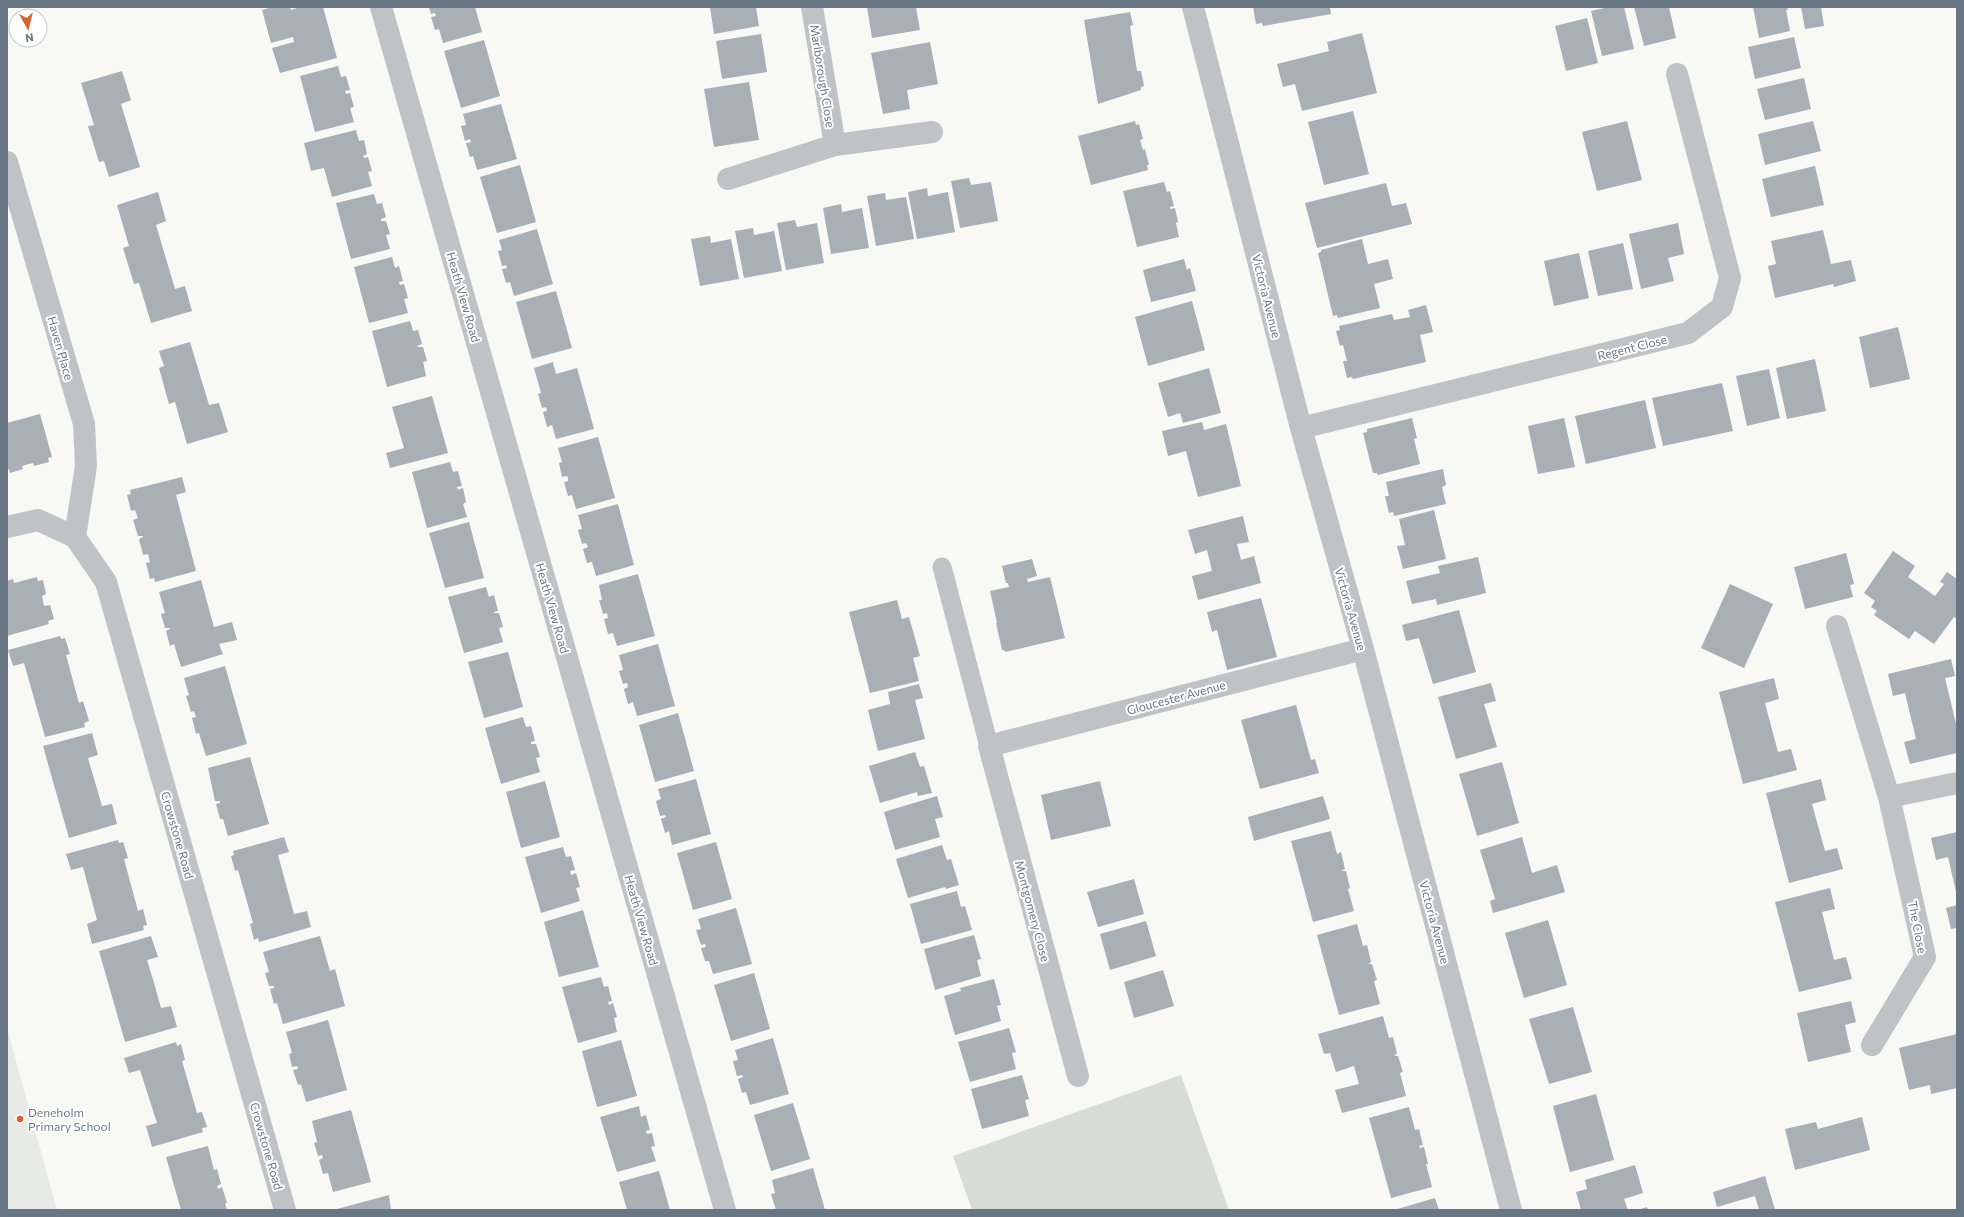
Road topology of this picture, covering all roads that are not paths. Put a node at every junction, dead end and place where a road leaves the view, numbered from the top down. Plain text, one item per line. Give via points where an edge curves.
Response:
1 (381, 7) edge
2 (812, 7) edge
3 (1193, 7) edge
4 (1677, 74) dead end
5 (932, 132) dead end
6 (835, 146) junction
7 (7, 162) edge
8 (728, 179) dead end
9 (1301, 428) junction
10 (7, 527) edge
11 (75, 537) junction
12 (942, 567) dead end
13 (1838, 626) dead end
14 (1363, 649) junction
15 (989, 746) junction
16 (1957, 783) edge
17 (1889, 797) junction
18 (1872, 1045) dead end
19 (1078, 1076) dead end
20 (285, 1210) edge
21 (725, 1210) edge
22 (1511, 1210) edge

1 - 21 street, Heath View Road
2 - 6 street, Marlborough Close
3 - 9 street, Victoria Avenue
4 - 9 street, Regent Close via 1730,278 1722,307 1688,333
5 - 6 street
6 - 8 street
7 - 11 street, Haven Place via 84,424 86,466
9 - 14 street, Victoria Avenue
10 - 11 street via 38,520
11 - 20 street, Crowstone Road via 106,582
12 - 15 lane
13 - 17 street, The Close
14 - 15 street, Gloucester Avenue
14 - 22 street, Victoria Avenue
15 - 19 street, Montgomery Close
16 - 17 street
17 - 18 street, The Close via 1925,957

